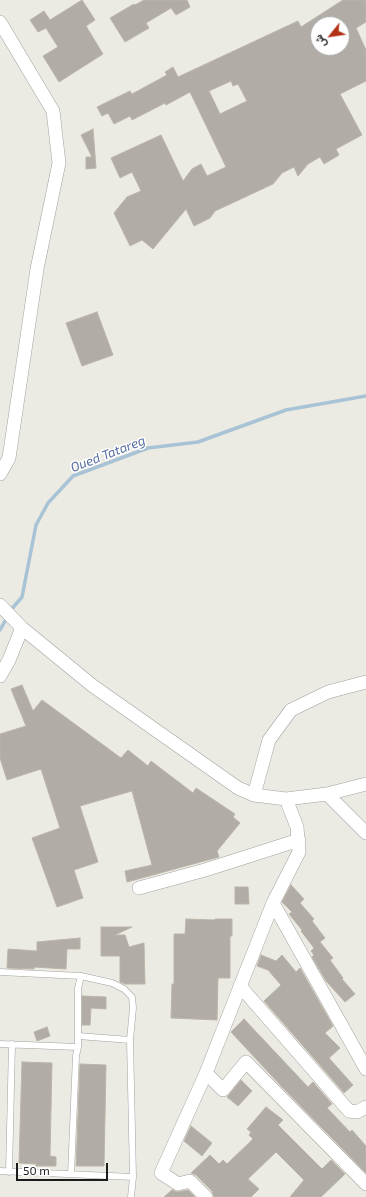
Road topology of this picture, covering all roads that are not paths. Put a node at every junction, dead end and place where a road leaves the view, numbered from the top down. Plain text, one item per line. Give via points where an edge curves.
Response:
1 (0, 22) edge
2 (0, 474) edge
3 (0, 605) edge
4 (22, 628) junction
5 (0, 676) edge
6 (366, 682) edge
7 (366, 784) edge
8 (327, 794) junction
9 (254, 796) junction
10 (286, 799) junction
11 (366, 833) edge
12 (299, 840) junction
13 (140, 888) dead end
14 (273, 903) junction
15 (0, 972) edge
16 (81, 976) junction
17 (240, 986) junction
18 (78, 1036) junction
19 (130, 1040) junction
20 (0, 1044) edge
21 (12, 1044) junction
22 (78, 1047) junction
23 (366, 1070) edge
24 (206, 1073) junction
25 (366, 1107) edge
26 (0, 1171) edge
27 (9, 1172) junction
28 (71, 1174) junction
29 (133, 1178) junction
30 (366, 1184) edge
31 (131, 1197) edge
32 (206, 1197) edge

1 - 2 street via 53,111 59,163 37,269 10,458
3 - 4 street
4 - 5 street
4 - 9 street via 93,686 238,788
6 - 9 street via 328,692 291,710 269,740
7 - 8 street
8 - 10 street
8 - 11 street
9 - 10 street
10 - 12 street
12 - 13 street
12 - 14 street via 299,852
14 - 17 street
14 - 23 street
15 - 16 lane
16 - 18 lane via 78,988
16 - 19 lane via 112,983 132,997
17 - 24 street
17 - 25 street via 349,1111 357,1112
18 - 19 lane
18 - 22 lane
19 - 29 lane
20 - 21 lane
21 - 22 lane
21 - 27 lane
22 - 28 lane
24 - 30 street via 223,1090 246,1062
24 - 32 street via 161,1173 178,1184 190,1181
26 - 27 lane
27 - 28 lane
28 - 29 lane
29 - 31 lane

